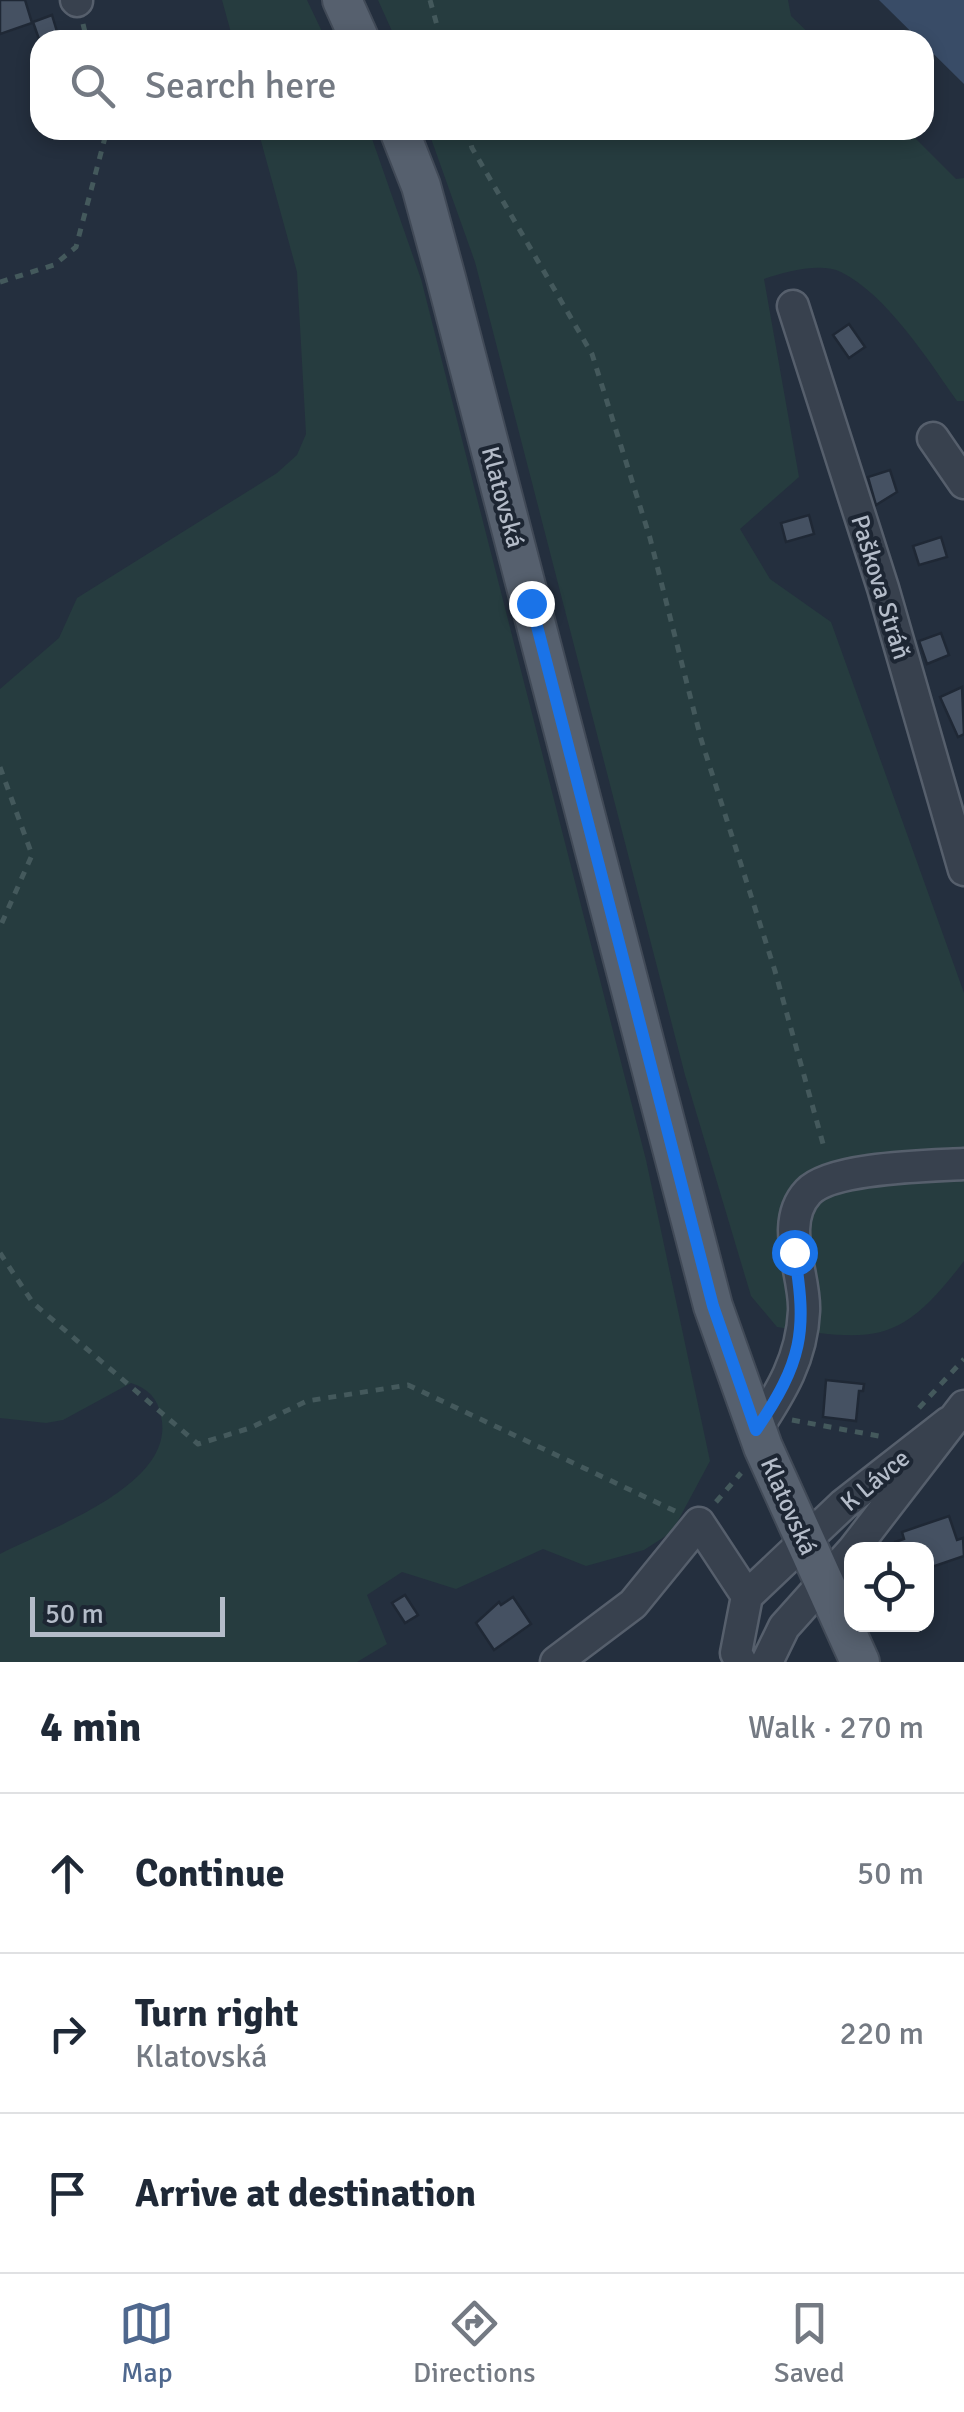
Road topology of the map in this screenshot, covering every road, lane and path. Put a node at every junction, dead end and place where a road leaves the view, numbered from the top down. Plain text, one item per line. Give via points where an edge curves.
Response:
1 (342, 0) edge
2 (430, 0) edge
3 (356, 30) edge
4 (438, 30) edge
5 (104, 140) edge
6 (403, 140) edge
7 (470, 140) edge
8 (0, 282) edge
9 (793, 306) dead end
10 (933, 438) dead end
11 (964, 483) edge
12 (0, 767) edge
13 (964, 870) edge
14 (0, 927) edge
15 (964, 1164) edge
16 (833, 1178) junction
17 (0, 1253) edge
18 (964, 1358) edge
19 (956, 1414) edge
20 (913, 1416) dead end
21 (762, 1431) junction
22 (896, 1440) dead end
23 (699, 1523) junction
24 (806, 1542) junction
25 (858, 1542) edge
26 (844, 1560) edge
27 (824, 1584) junction
28 (747, 1596) junction
29 (556, 1662) edge
30 (741, 1662) edge
31 (767, 1662) edge
32 (860, 1662) edge

1 - 3 main road
2 - 4 path
5 - 8 path via 76,247 54,265
6 - 21 main road, Klatovská via 446,278 713,1306
7 - 16 path via 592,354
9 - 13 street, Paškova Stráň
10 - 11 street
12 - 14 path via 32,855
15 - 16 street
16 - 21 street via 809,1191 798,1209 794,1252 804,1310 792,1375
17 - 23 path via 33,1302 198,1444 307,1401 408,1384
18 - 20 path
19 - 24 street, K Lávce
19 - 25 street, K Lávce
21 - 22 path
21 - 23 path
21 - 24 main road, Klatovská
23 - 28 street
23 - 29 street via 633,1604
24 - 27 main road, Klatovská
24 - 28 street, K Lávce
26 - 27 street, K Lávce
27 - 28 street
27 - 31 street, K Lávce via 784,1627
27 - 32 main road, Klatovská
28 - 30 street via 736,1653

